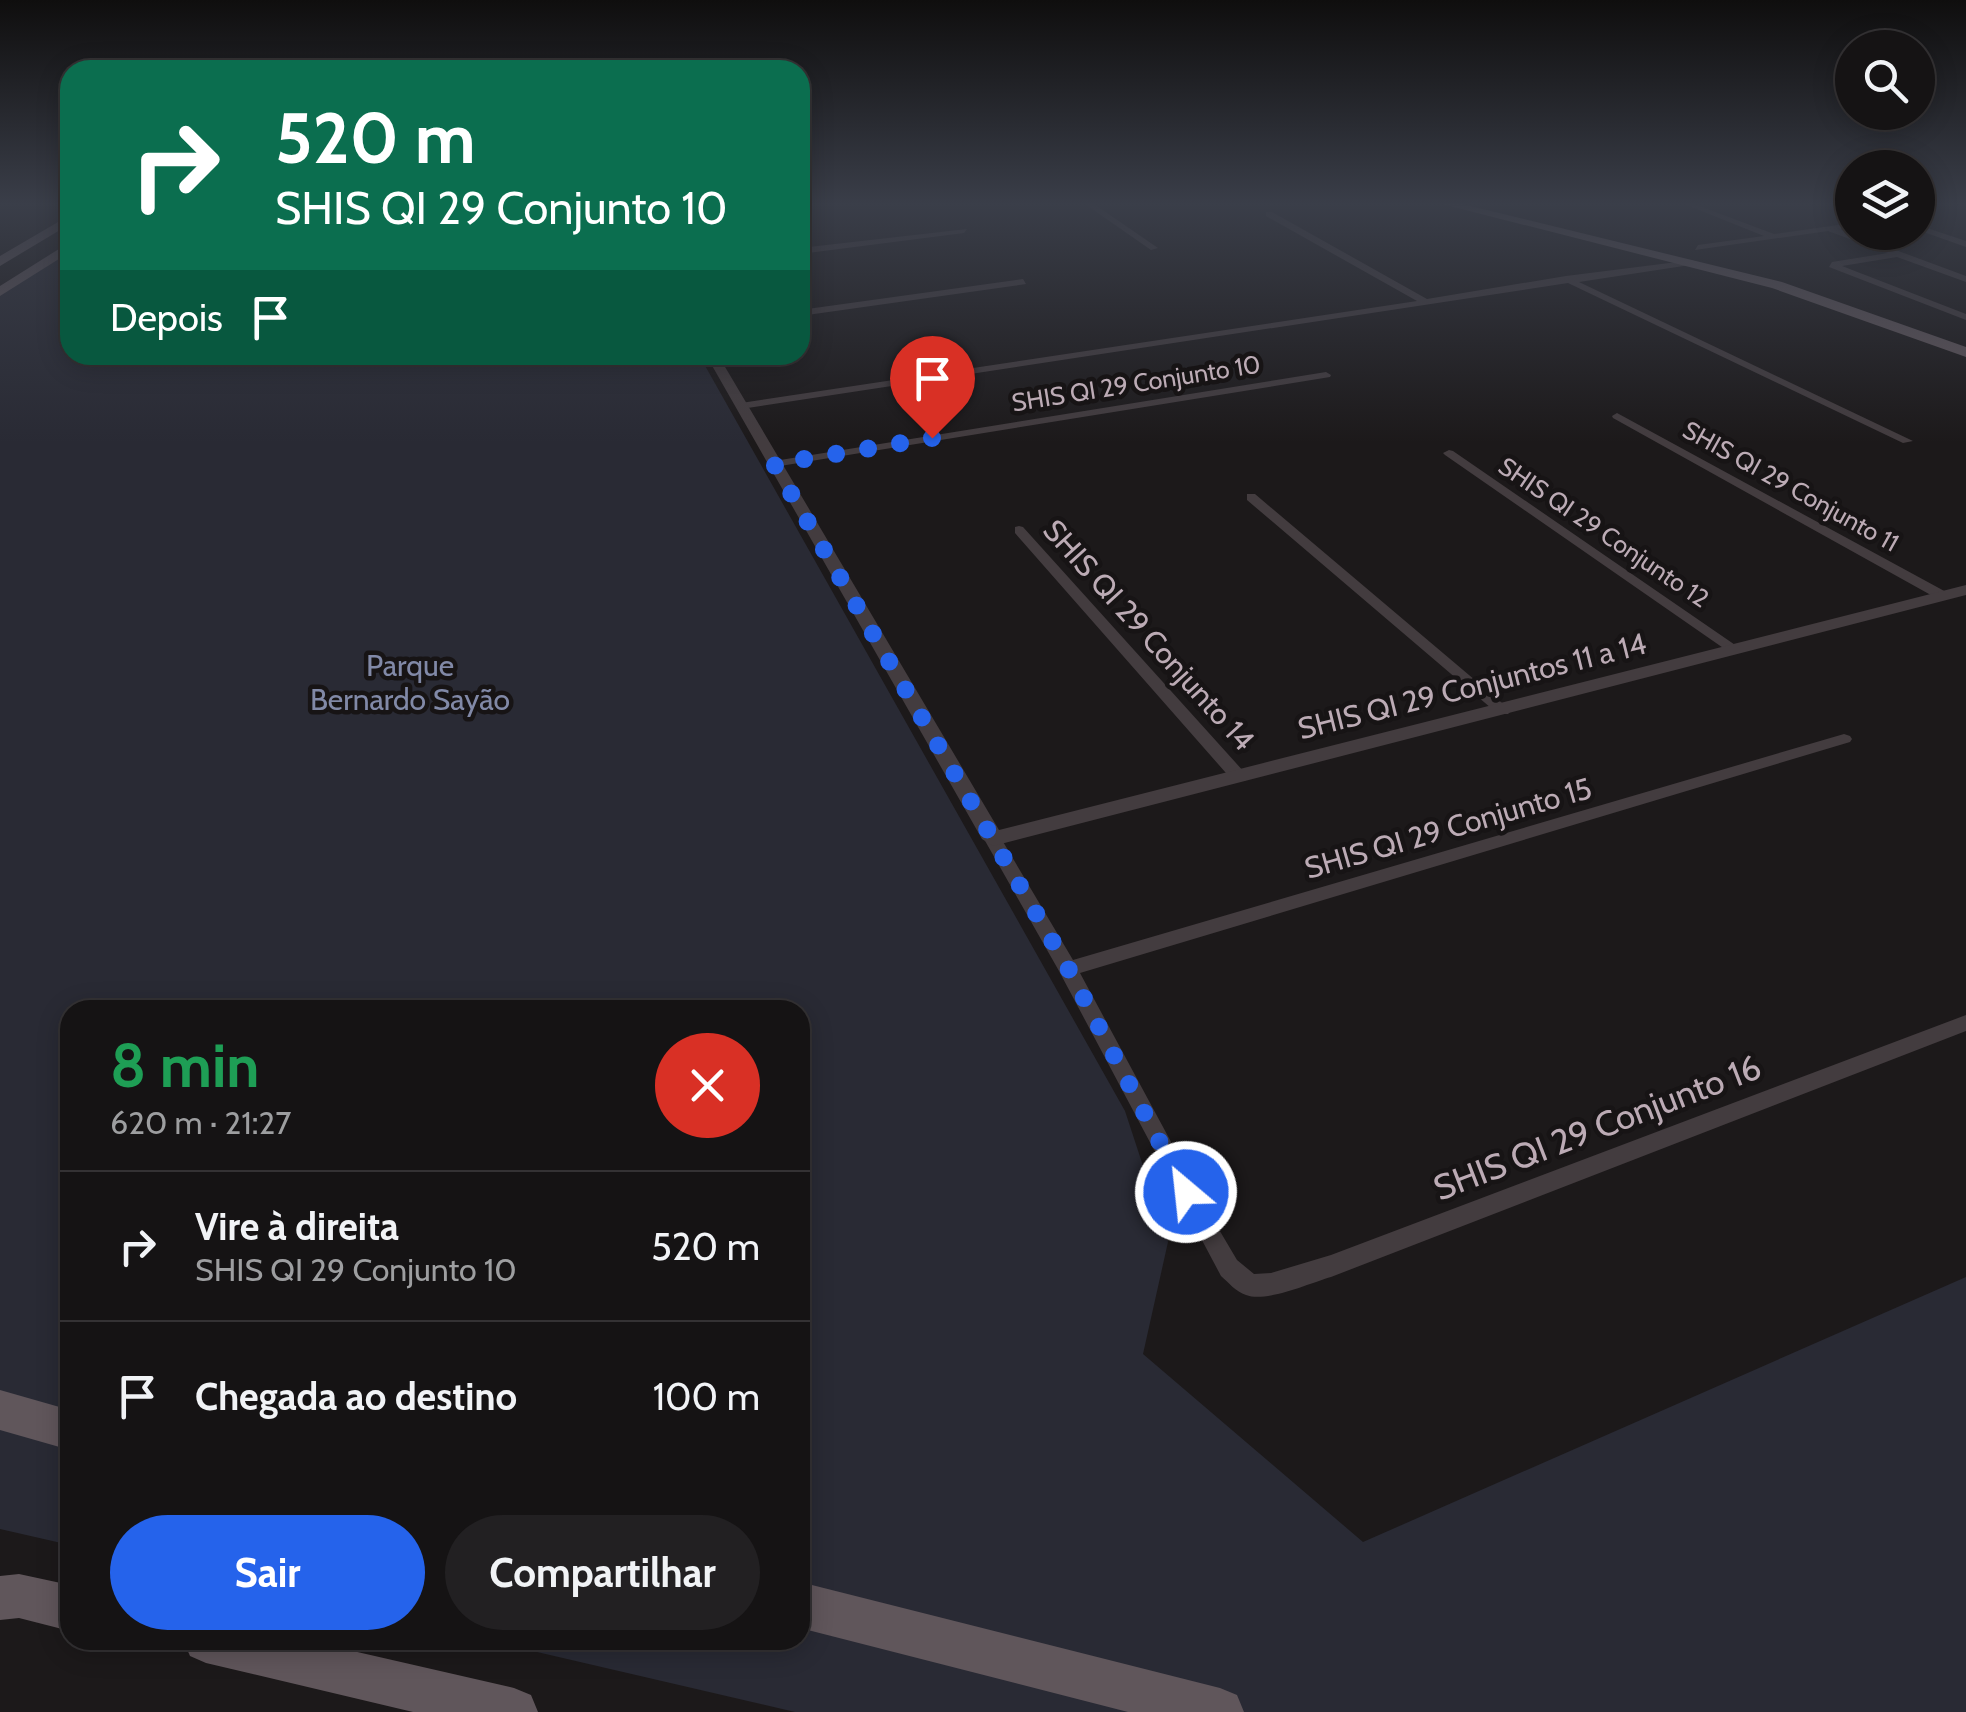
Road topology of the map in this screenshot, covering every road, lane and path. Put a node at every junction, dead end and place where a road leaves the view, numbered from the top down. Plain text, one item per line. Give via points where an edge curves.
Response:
1 (1009, 284) edge
2 (1394, 284) edge
3 (1533, 284) edge
4 (1576, 284) edge
5 (1778, 284) edge
6 (1881, 284) edge
7 (1423, 300) junction
8 (810, 312) edge
9 (1885, 312) junction
10 (1966, 317) edge
11 (1966, 332) edge
12 (1966, 352) edge
13 (718, 365) edge
14 (1326, 375) dead end
15 (741, 406) junction
16 (1617, 416) dead end
17 (1907, 442) dead end
18 (1448, 453) dead end
19 (774, 464) junction
20 (1252, 497) dead end
21 (1019, 530) dead end
22 (1966, 590) edge
23 (1942, 596) junction
24 (1734, 649) junction
25 (1503, 710) junction
26 (1844, 739) dead end
27 (1239, 777) junction
28 (993, 839) junction
29 (1068, 968) junction
30 (1966, 1023) edge
31 (0, 1410) edge
32 (60, 1427) edge
33 (6, 1592) edge
34 (60, 1606) edge
35 (810, 1608) edge
36 (249, 1650) edge
37 (514, 1712) edge
38 (1220, 1712) edge

1 - 8 street
2 - 7 street
3 - 7 street
4 - 17 street
5 - 9 main road via 1860,312
6 - 10 street
7 - 15 street
9 - 11 main road via 1916,314
9 - 12 main road
13 - 15 street
14 - 19 street, SHIS QI 29 Conjunto 10
15 - 19 street
16 - 23 street, SHIS QI 29 Conjunto 11
18 - 24 street, SHIS QI 29 Conjunto 12
19 - 28 street
20 - 25 street
21 - 27 street, SHIS QI 29 Conjunto 14
22 - 23 street, SHIS QI 29 Conjuntos 11 a 14
23 - 24 street, SHIS QI 29 Conjuntos 11 a 14
24 - 25 street, SHIS QI 29 Conjuntos 11 a 14
25 - 27 street, SHIS QI 29 Conjuntos 11 a 14
26 - 29 street, SHIS QI 29 Conjunto 15
27 - 28 street, SHIS QI 29 Conjuntos 11 a 14
28 - 29 street
29 - 30 street, SHIS QI 29 Conjunto 16 via 1203,1223 1230,1268 1250,1286 1331,1266
31 - 32 main road
33 - 34 main road
35 - 38 main road
36 - 37 main road

